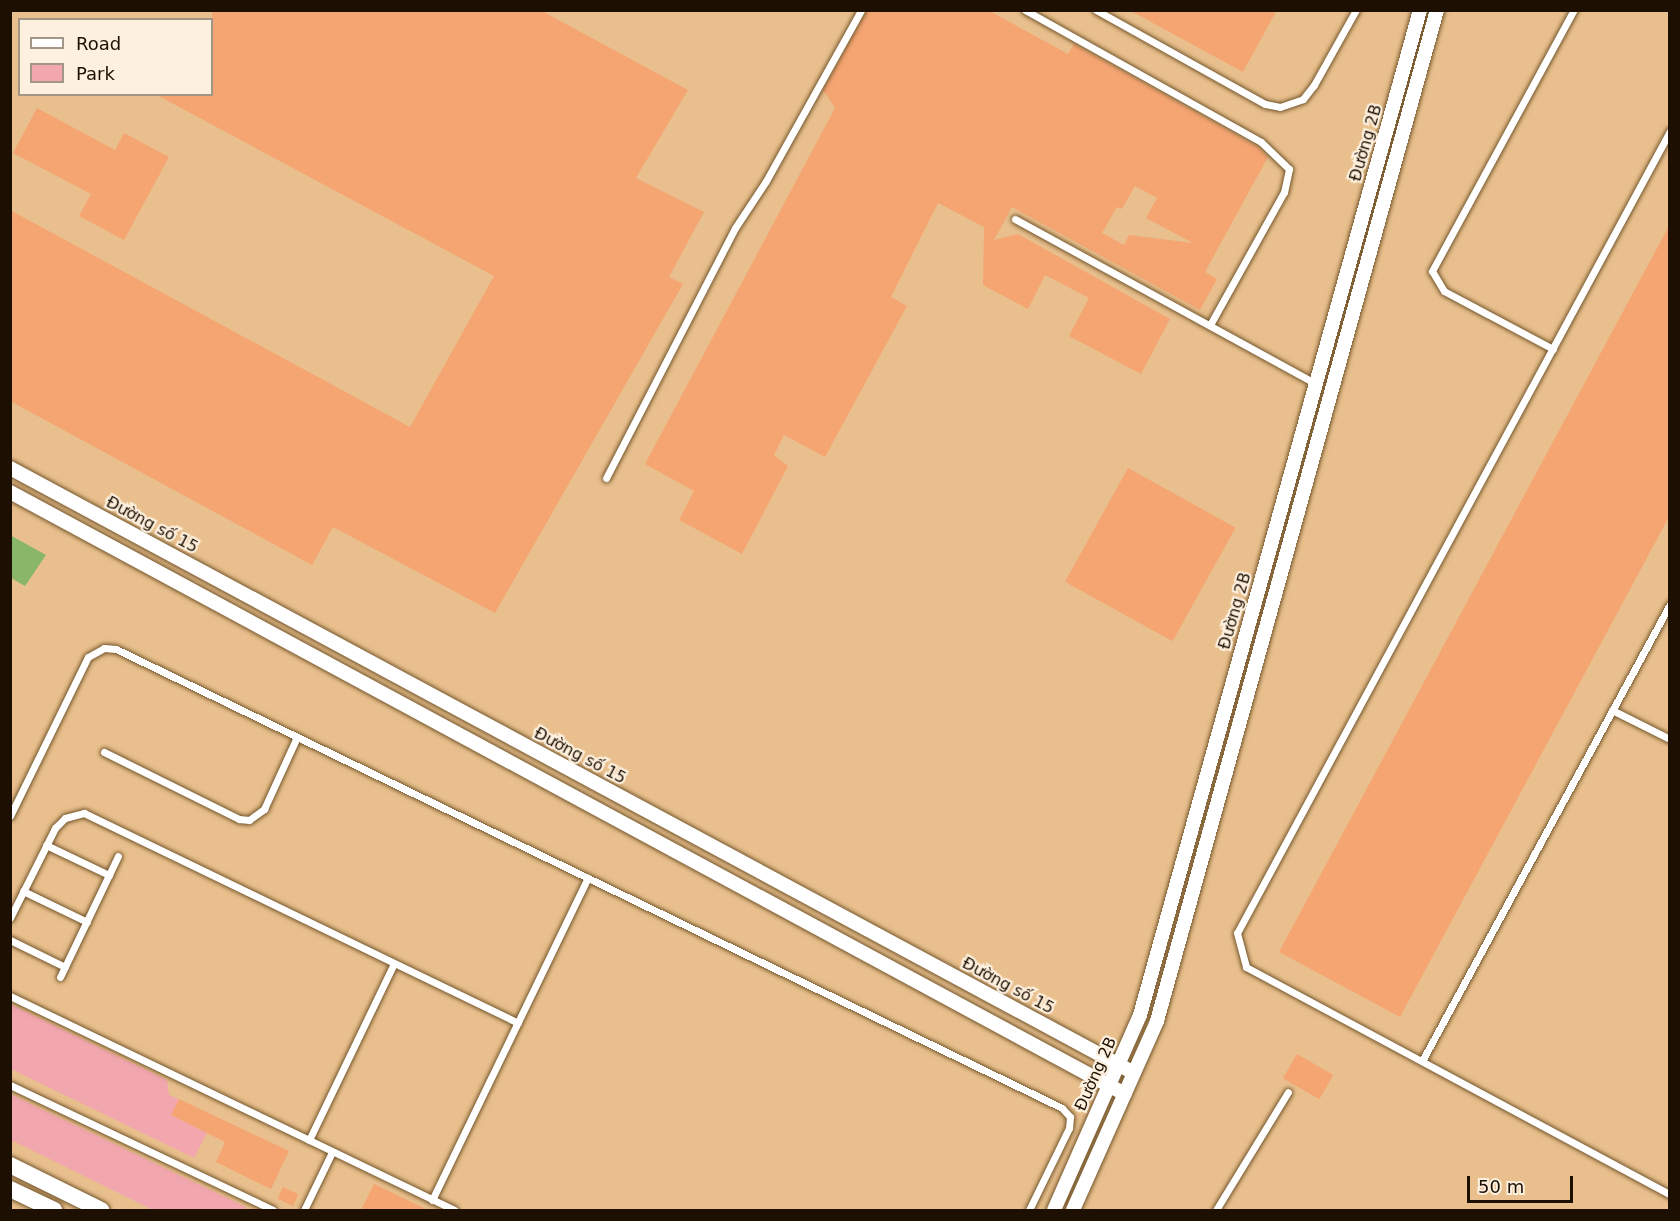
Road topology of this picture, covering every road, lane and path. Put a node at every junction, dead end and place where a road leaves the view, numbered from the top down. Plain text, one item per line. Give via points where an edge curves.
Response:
1 (861, 10) edge
2 (1024, 10) edge
3 (1096, 10) edge
4 (1356, 10) edge
5 (1420, 10) edge
6 (1437, 10) edge
7 (1574, 10) edge
8 (1670, 131) edge
9 (1015, 219) dead end
10 (1210, 325) junction
11 (1553, 349) junction
12 (1316, 384) junction
13 (10, 468) edge
14 (606, 478) dead end
15 (10, 492) edge
16 (1670, 604) edge
17 (1612, 710) junction
18 (297, 737) junction
19 (1670, 739) edge
20 (104, 752) dead end
21 (10, 816) edge
22 (46, 845) junction
23 (118, 856) dead end
24 (109, 875) junction
25 (588, 878) junction
26 (24, 891) junction
27 (10, 918) edge
28 (87, 922) junction
29 (10, 940) edge
30 (394, 963) junction
31 (66, 967) junction
32 (60, 977) dead end
33 (10, 996) edge
34 (518, 1023) junction
35 (1422, 1061) junction
36 (1118, 1064) junction
37 (1134, 1072) junction
38 (10, 1085) edge
39 (1109, 1085) junction
40 (1288, 1092) dead end
41 (1125, 1094) junction
42 (309, 1140) junction
43 (333, 1152) junction
44 (10, 1165) edge
45 (10, 1189) edge
46 (1670, 1194) edge
47 (432, 1200) junction
48 (54, 1210) edge
49 (101, 1210) edge
50 (273, 1210) edge
51 (304, 1210) edge
52 (454, 1210) edge
53 (1029, 1210) edge
54 (1053, 1210) edge
55 (1073, 1210) edge
56 (1216, 1210) edge

1 - 14 lane via 724,248
2 - 10 lane via 1261,142 1289,169 1284,192
3 - 4 lane via 1265,104 1280,107 1303,99
5 - 12 street, Đường 2B
6 - 37 street, Đường 2B via 1157,1021
7 - 11 lane via 1432,271 1444,291
8 - 11 lane
9 - 10 lane
10 - 12 lane
11 - 35 lane via 1237,933 1246,967
12 - 36 street, Đường 2B via 1140,1015
13 - 36 street, Đường số 15
15 - 39 street
16 - 17 lane
17 - 19 lane
17 - 35 lane
18 - 20 lane via 264,809 249,820 239,819
18 - 21 lane via 116,649 104,648 85,662
18 - 25 lane
22 - 24 lane
22 - 26 lane
22 - 30 lane via 65,818 90,815
23 - 24 lane
24 - 28 lane
25 - 34 lane
25 - 53 lane via 1065,1110 1070,1117 1069,1128
26 - 27 lane
26 - 28 lane
28 - 31 lane
29 - 31 lane
30 - 34 lane
30 - 42 lane
31 - 32 lane
33 - 42 lane
34 - 47 lane
35 - 46 lane
36 - 37 street, Đường số 15
36 - 39 street, Đường 2B
37 - 41 street, Đường 2B
38 - 50 lane
39 - 41 street
39 - 54 street, Đường 2B
40 - 56 lane
41 - 55 street, Đường 2B
42 - 43 lane
43 - 47 lane
43 - 51 lane
44 - 49 street
45 - 48 street
47 - 52 lane

